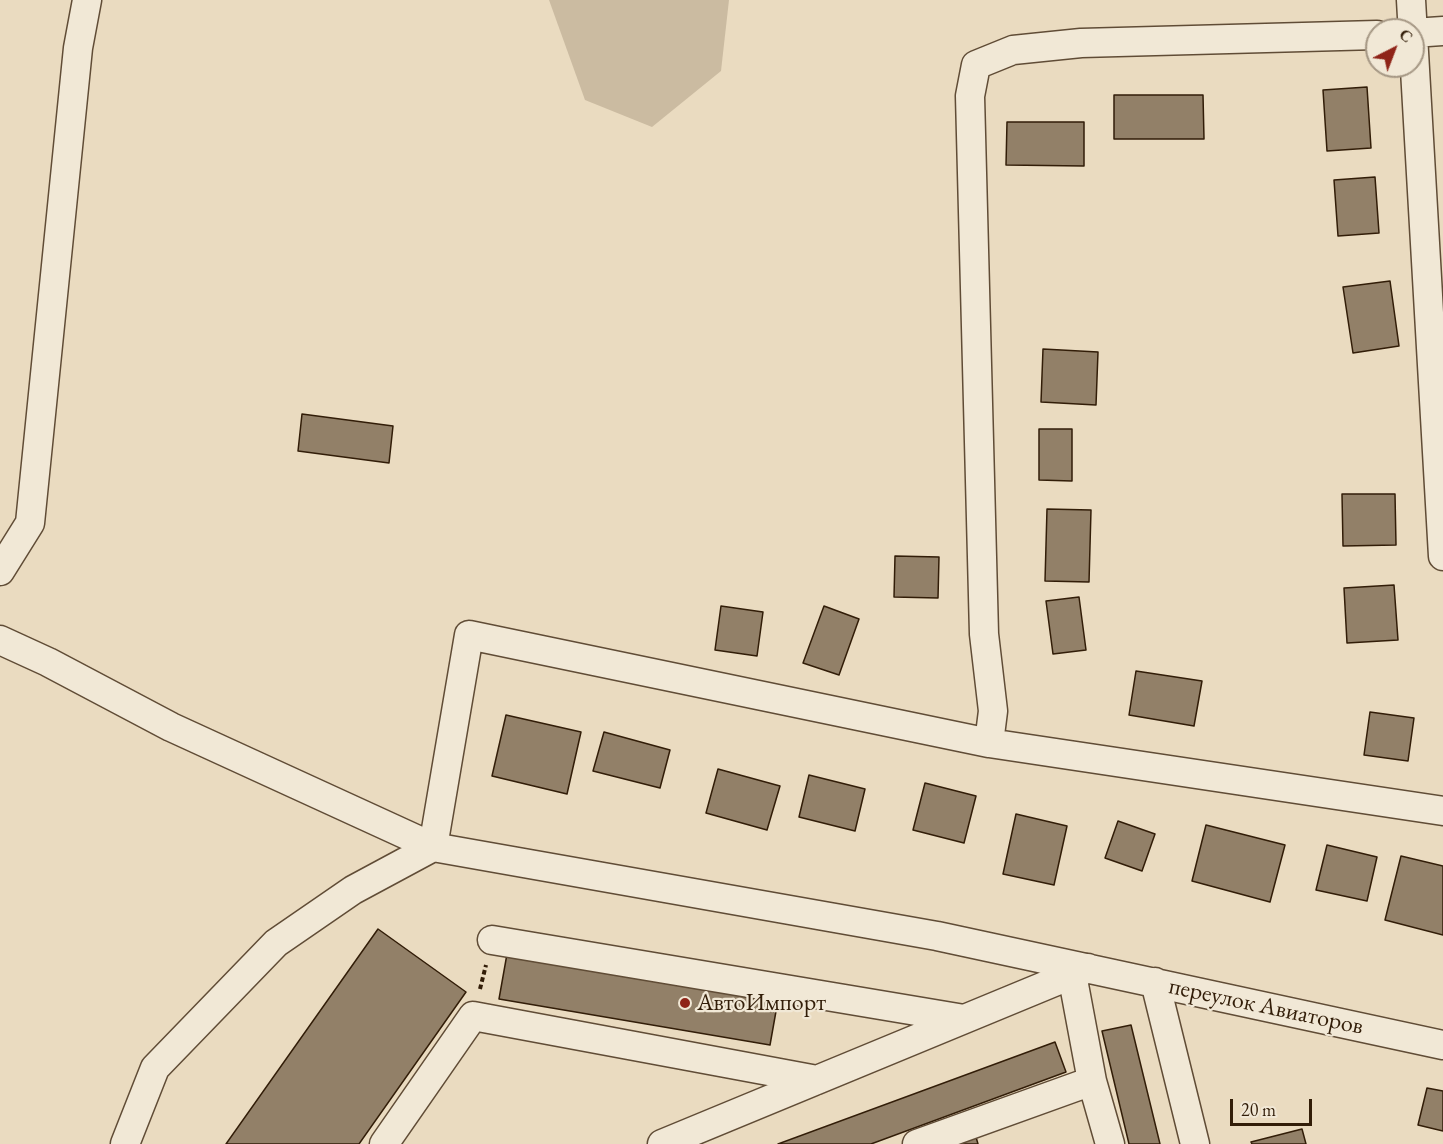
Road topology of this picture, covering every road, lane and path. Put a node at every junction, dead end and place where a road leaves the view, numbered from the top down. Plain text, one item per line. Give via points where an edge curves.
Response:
1 (87, 0) edge
2 (1411, 0) edge
3 (1413, 18) edge
4 (1443, 31) edge
5 (1425, 32) edge
6 (1365, 34) edge
7 (1416, 78) edge
8 (1443, 556) edge
9 (0, 571) edge
10 (0, 640) edge
11 (989, 743) junction
12 (1443, 811) edge
13 (433, 847) junction
14 (492, 940) joint
15 (1080, 971) junction
16 (1155, 982) junction
17 (473, 1016) junction
18 (964, 1019) junction
19 (1443, 1045) edge
20 (817, 1080) junction
21 (1092, 1081) junction
22 (125, 1144) edge
23 (384, 1144) edge
24 (662, 1144) edge
25 (917, 1144) edge
26 (1110, 1144) edge
27 (1195, 1144) edge

1 - 9 street via 78,48 30,523
2 - 3 street
4 - 5 street
6 - 11 street via 1081,44 1013,50 976,65 970,96 984,634 993,711
7 - 8 street
10 - 13 street, переулок Авиаторов via 171,727
11 - 12 street
11 - 13 street via 469,635
13 - 15 street, переулок Авиаторов via 926,934
13 - 22 street via 353,890 276,944 155,1068
14 - 17 path
14 - 18 street
15 - 16 street, переулок Авиаторов
15 - 18 street
15 - 21 street
16 - 19 street, переулок Авиаторов
16 - 27 street
17 - 20 street
17 - 23 street
18 - 20 street
20 - 24 street
21 - 25 street
21 - 26 street

